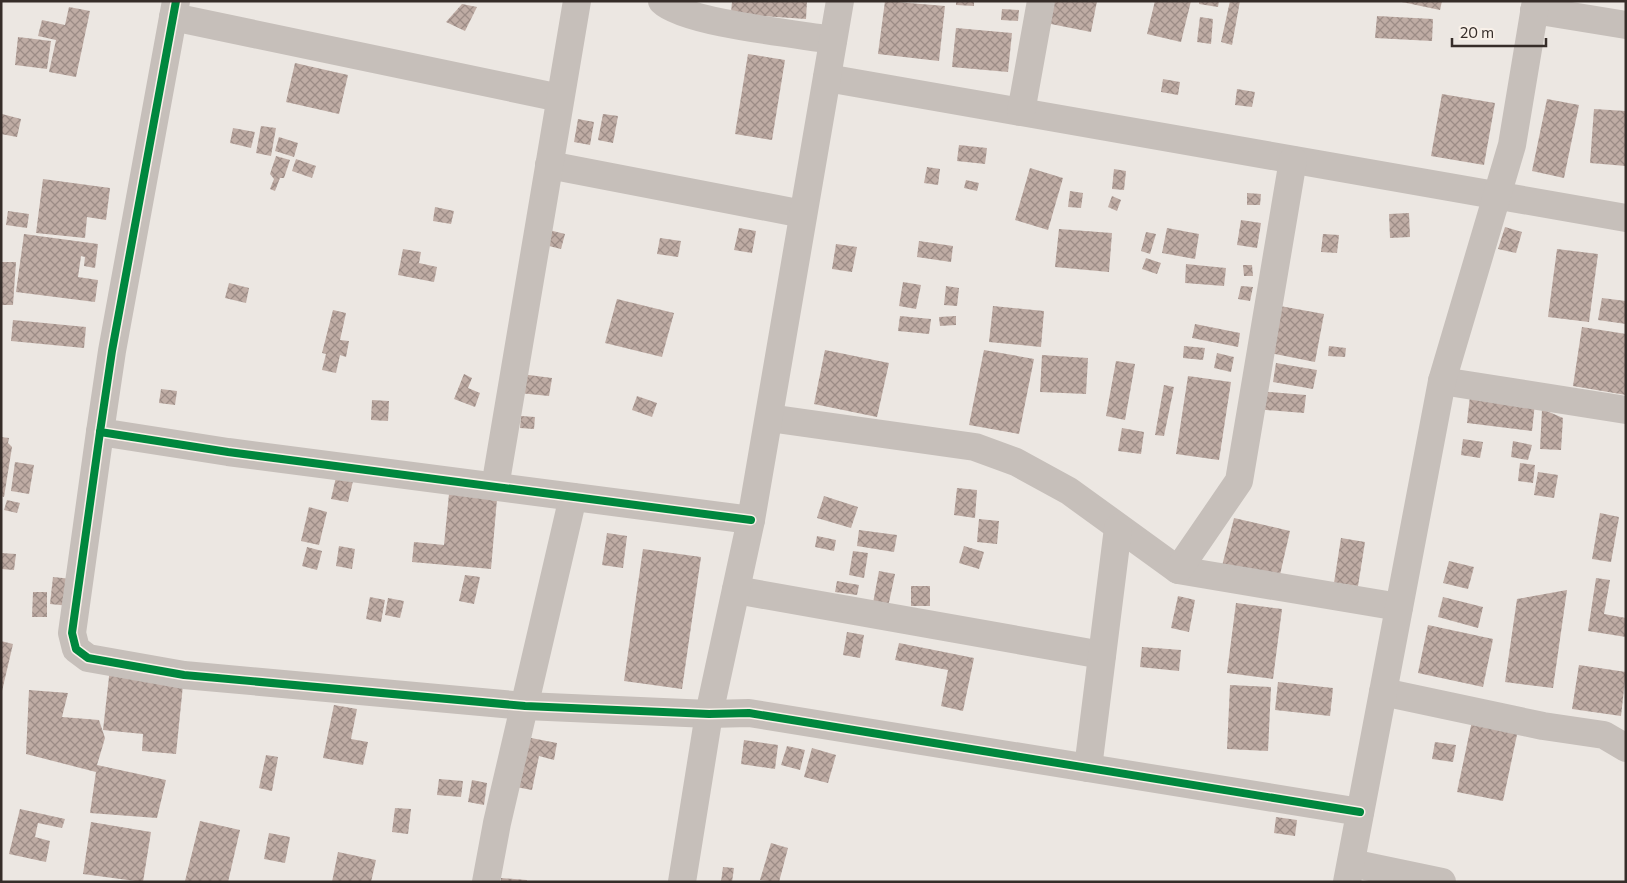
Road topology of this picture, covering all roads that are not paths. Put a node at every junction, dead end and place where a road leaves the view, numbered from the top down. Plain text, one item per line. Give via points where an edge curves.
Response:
1 (577, 1) edge
2 (662, 1) edge
3 (840, 1) edge
4 (1041, 1) edge
5 (1535, 6) edge
6 (174, 9) edge
7 (1626, 25) edge
8 (834, 40) junction
9 (827, 78) junction
10 (560, 98) junction
11 (1021, 112) junction
12 (1293, 160) junction
13 (549, 165) junction
14 (1499, 196) junction
15 (803, 214) junction
16 (1626, 218) edge
17 (1442, 381) junction
18 (1626, 410) edge
19 (768, 418) junction
20 (100, 432) junction
21 (495, 487) junction
22 (573, 497) junction
23 (751, 520) junction
24 (1118, 528) junction
25 (1178, 570) junction
26 (736, 590) junction
27 (1399, 607) junction
28 (1102, 655) junction
29 (1383, 692) junction
30 (525, 706) junction
31 (709, 714) junction
32 (1626, 748) edge
33 (1088, 768) junction
34 (1360, 812) junction
35 (1349, 872) edge
36 (486, 882) edge
37 (682, 882) edge
38 (1442, 882) edge

1 - 10 street
2 - 8 street via 695,18
3 - 8 street
4 - 11 street
5 - 7 street
5 - 14 street via 1512,145
6 - 10 street
6 - 20 street
8 - 9 street
9 - 11 street
9 - 15 street
10 - 13 street
11 - 12 street
12 - 14 street
12 - 25 street via 1239,481
13 - 15 street
13 - 21 street
14 - 16 street
14 - 17 street
15 - 19 street
17 - 18 street
17 - 27 street
19 - 23 street
19 - 24 street via 975,447 1016,462 1069,491
20 - 21 street
20 - 30 street via 72,633 76,649 88,658 184,676
21 - 22 street
22 - 23 street
22 - 30 street
23 - 26 street
24 - 25 street
24 - 28 street
25 - 27 street
26 - 28 street
26 - 31 street
27 - 29 street
28 - 33 street
29 - 32 street via 1543,726 1604,735
29 - 34 street
30 - 31 street
30 - 36 street
31 - 33 street via 749,713
31 - 37 street
33 - 34 street
34 - 35 street
35 - 38 street

